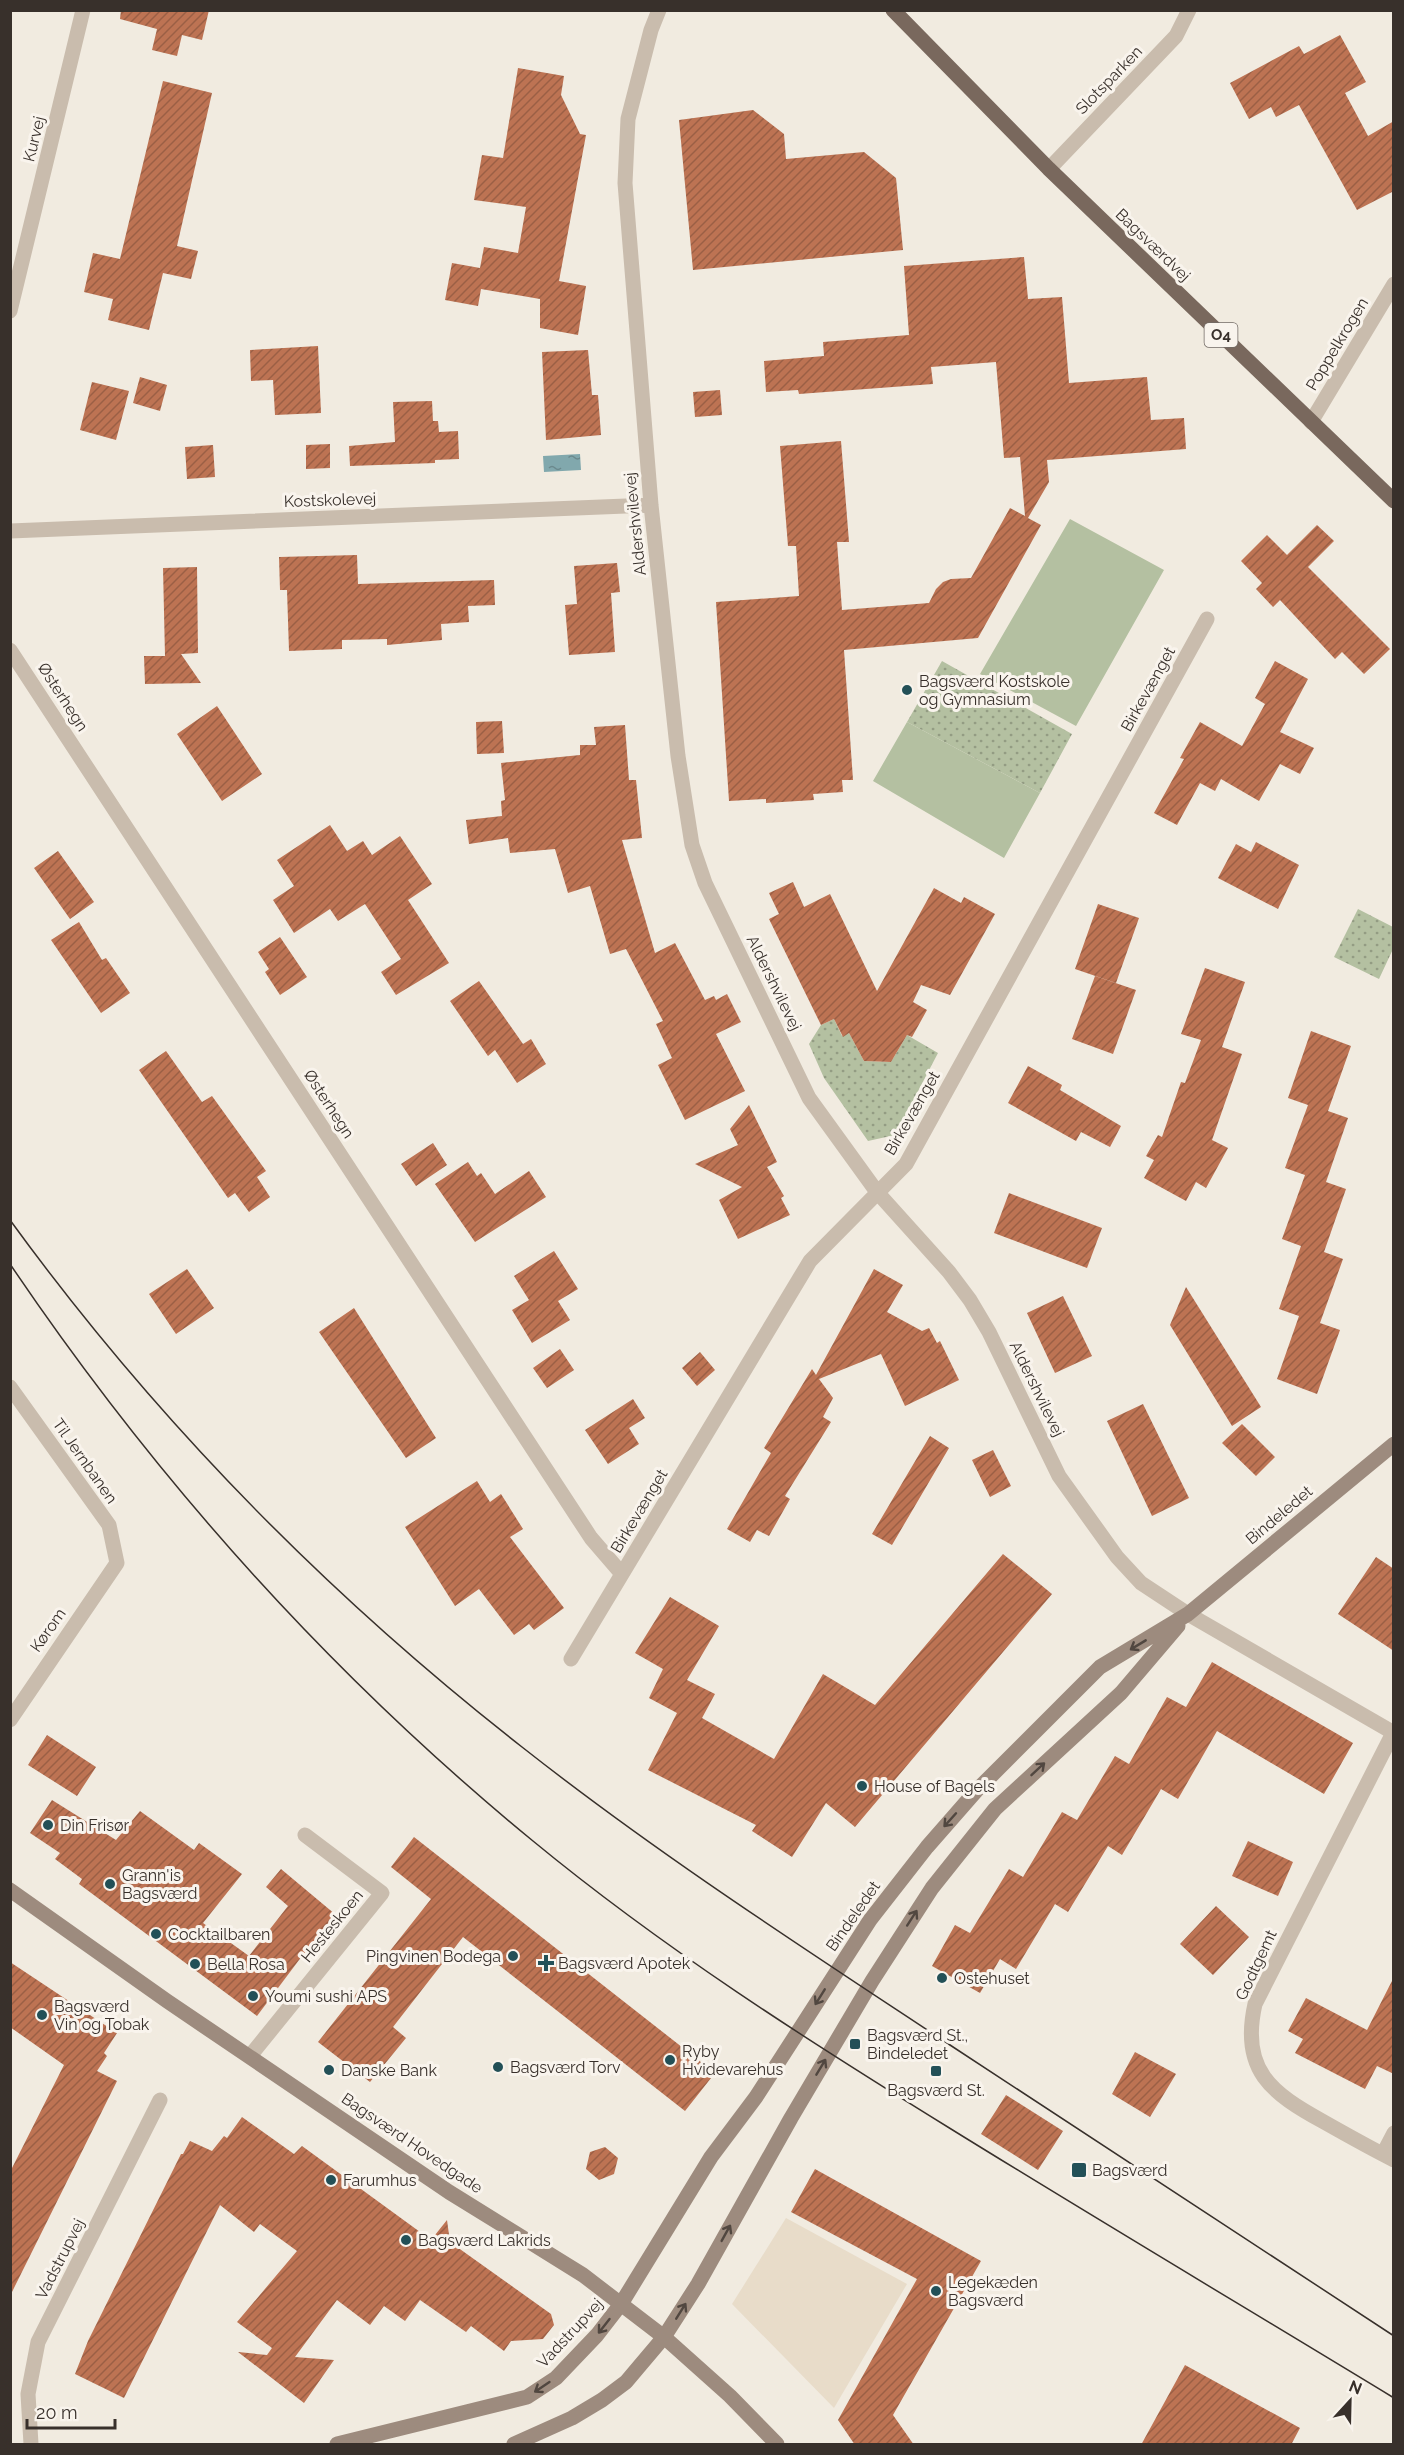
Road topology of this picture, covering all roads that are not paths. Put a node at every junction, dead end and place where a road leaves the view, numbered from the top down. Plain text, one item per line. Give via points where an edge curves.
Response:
1 (83, 10) edge
2 (659, 10) edge
3 (893, 10) edge
4 (1189, 10) edge
5 (1048, 169) junction
6 (1394, 284) edge
7 (10, 311) edge
8 (1311, 422) junction
9 (1394, 501) edge
10 (651, 505) junction
11 (10, 531) edge
12 (1207, 619) dead end
13 (10, 650) edge
14 (877, 1192) junction
15 (10, 1387) edge
16 (1394, 1444) edge
17 (117, 1563) joint
18 (622, 1574) junction
19 (1188, 1614) junction
20 (571, 1659) dead end
21 (10, 1720) edge
22 (1393, 1733) edge
23 (305, 1835) dead end
24 (10, 1890) edge
25 (250, 2056) junction
26 (160, 2100) dead end
27 (1394, 2133) edge
28 (1388, 2157) edge
29 (621, 2304) junction
30 (664, 2337) junction
31 (31, 2445) edge
32 (337, 2445) edge
33 (514, 2445) edge
34 (777, 2445) edge

1 - 7 street, Kurvej
2 - 10 street, Aldershvilevej via 628,119 625,183
3 - 5 main road, Bagsværdvej / O4
4 - 5 street, Slotsparken via 1176,36
5 - 8 main road, Bagsværdvej / O4
6 - 8 street, Poppelkrogen
8 - 9 main road, Bagsværdvej / O4
10 - 11 street, Kostskolevej
10 - 14 street, Aldershvilevej via 679,764 692,845 705,883 809,1098
12 - 14 street, Birkevænget via 906,1164
13 - 18 street, Østerhegn via 591,1538
14 - 18 street, Birkevænget via 810,1261
14 - 19 street, Aldershvilevej via 970,1300 1059,1476 1088,1520 1141,1583
15 - 17 street, Til Jernbanen via 109,1525
16 - 19 street, Bindeledet
17 - 21 street, Kørom
18 - 20 street, Birkevænget
19 - 22 street, Aldershvilevej
19 -> 29 street, Bindeledet via 1100,1667 927,1846 861,1933 756,2097 711,2157
30 -> 19 street, Bindeledet via 866,1992 932,1888 995,1809 1121,1693
22 - 28 street, Godtgemt via 1255,2004 1249,2029 1252,2052 1266,2082 1291,2103
23 - 25 street, Hesteskoen via 382,1893
24 - 25 street, Bagsværd Hovedgade
25 - 29 street, Bagsværd Hovedgade
26 - 31 street, Vadstrupvej via 38,2342 28,2394
27 - 28 street
29 - 30 street, Bagsværd Hovedgade
29 -> 32 street, Vadstrupvej via 556,2378 527,2397
30 - 33 street via 626,2382 602,2400
30 - 34 street, Bagsværd Hovedgade

